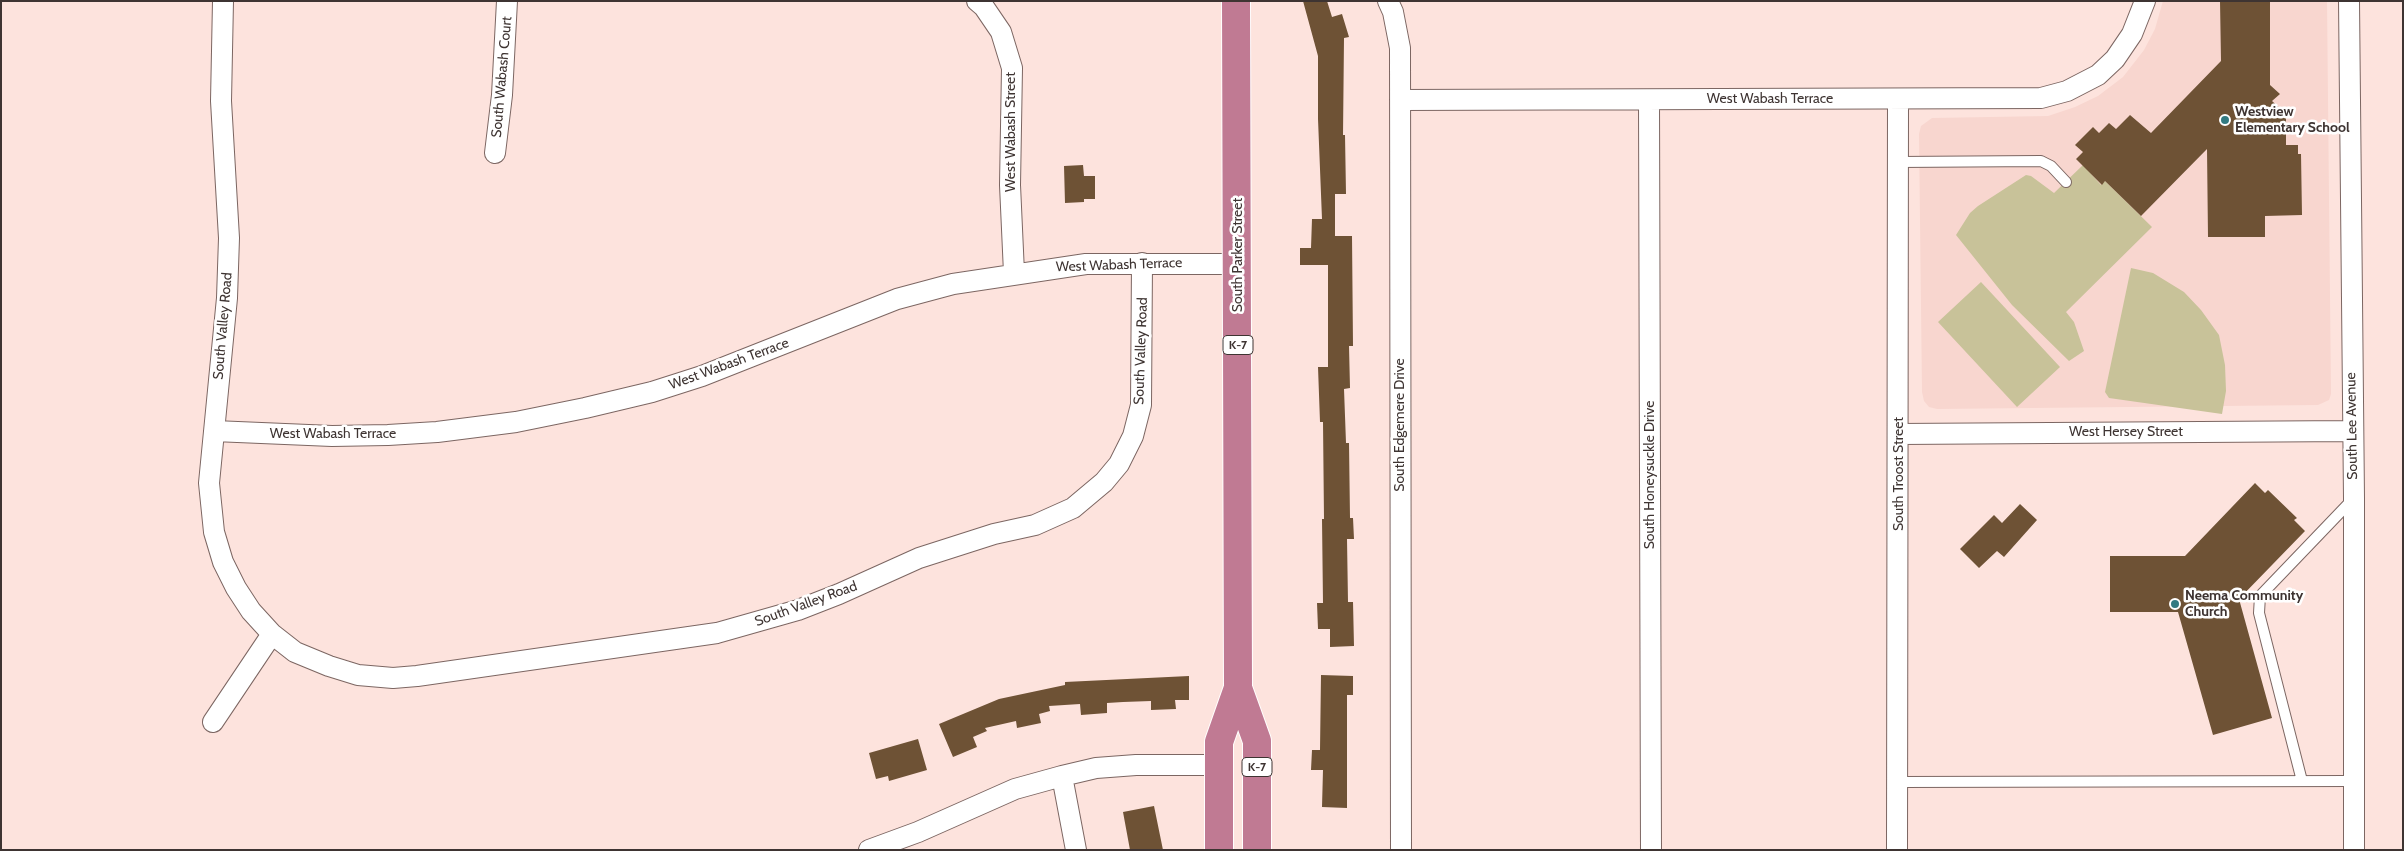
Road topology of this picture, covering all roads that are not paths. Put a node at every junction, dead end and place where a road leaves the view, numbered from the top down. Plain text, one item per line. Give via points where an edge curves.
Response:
1 (223, 1) edge
2 (507, 1) edge
3 (977, 1) edge
4 (1236, 1) edge
5 (1388, 1) edge
6 (2145, 1) edge
7 (2349, 1) edge
8 (1898, 99) junction
9 (1400, 100) junction
10 (1649, 100) junction
11 (495, 153) dead end
12 (1898, 162) junction
13 (2066, 182) dead end
14 (1142, 263) junction
15 (1238, 264) junction
16 (1014, 273) junction
17 (214, 431) junction
18 (2352, 431) junction
19 (1899, 434) junction
20 (2354, 498) junction
21 (272, 634) junction
22 (1238, 688) junction
23 (213, 722) dead end
24 (1218, 765) junction
25 (1062, 776) junction
26 (2302, 781) junction
27 (2352, 781) junction
28 (1898, 782) junction
29 (869, 850) edge
30 (1076, 850) edge
31 (1218, 850) edge
32 (1257, 850) edge
33 (1402, 850) edge
34 (1651, 850) edge
35 (1897, 850) edge
36 (2354, 850) edge

1 - 17 street, South Valley Road via 221,102 229,238 228,288
2 - 11 street, South Wabash Court
3 - 16 street, West Wabash Street via 1001,32 1012,68 1010,185
4 - 15 highway, South Parker Street / K-7
5 - 9 street, South Edgemere Drive via 1400,48
6 - 8 street, West Wabash Terrace via 2136,26 2122,48 2098,75 2067,91 2041,98
7 - 18 street, South Lee Avenue
8 - 10 street, West Wabash Terrace
8 - 12 street, South Troost Street
9 - 10 street, West Wabash Terrace
9 - 33 street, South Edgemere Drive
10 - 34 street, South Honeysuckle Drive
12 - 13 lane via 2041,162
12 - 19 street, South Troost Street
14 - 15 street, West Wabash Terrace
14 - 16 street, West Wabash Terrace via 1086,264
14 - 21 street, South Valley Road via 1141,397 1133,436 1119,464 1104,482 1087,498 1058,516 919,558 839,594 773,618 665,642 393,678 358,675 329,666 296,652
15 - 22 highway, South Parker Street / K-7
16 - 17 street, West Wabash Terrace via 896,299 702,376 652,392 516,422 388,435 307,436
17 - 21 street, South Valley Road via 209,483 214,532 223,562 236,588
18 - 19 street, West Hersey Street
18 - 20 street, South Lee Avenue
19 - 28 street, South Troost Street
20 - 26 lane via 2260,596 2259,613
20 - 27 street, South Lee Avenue
21 - 23 street
22 - 24 highway, South Parker Street / K-7 via 1218,742
22 - 32 highway, South Parker Street / K-7 via 1257,741
24 - 25 street via 1136,765 1096,768
24 - 31 highway, South Parker Street / K-7
25 - 29 street via 1016,788
25 - 30 street
26 - 27 lane
26 - 28 lane
27 - 36 street, South Lee Avenue
28 - 35 street, South Troost Street

